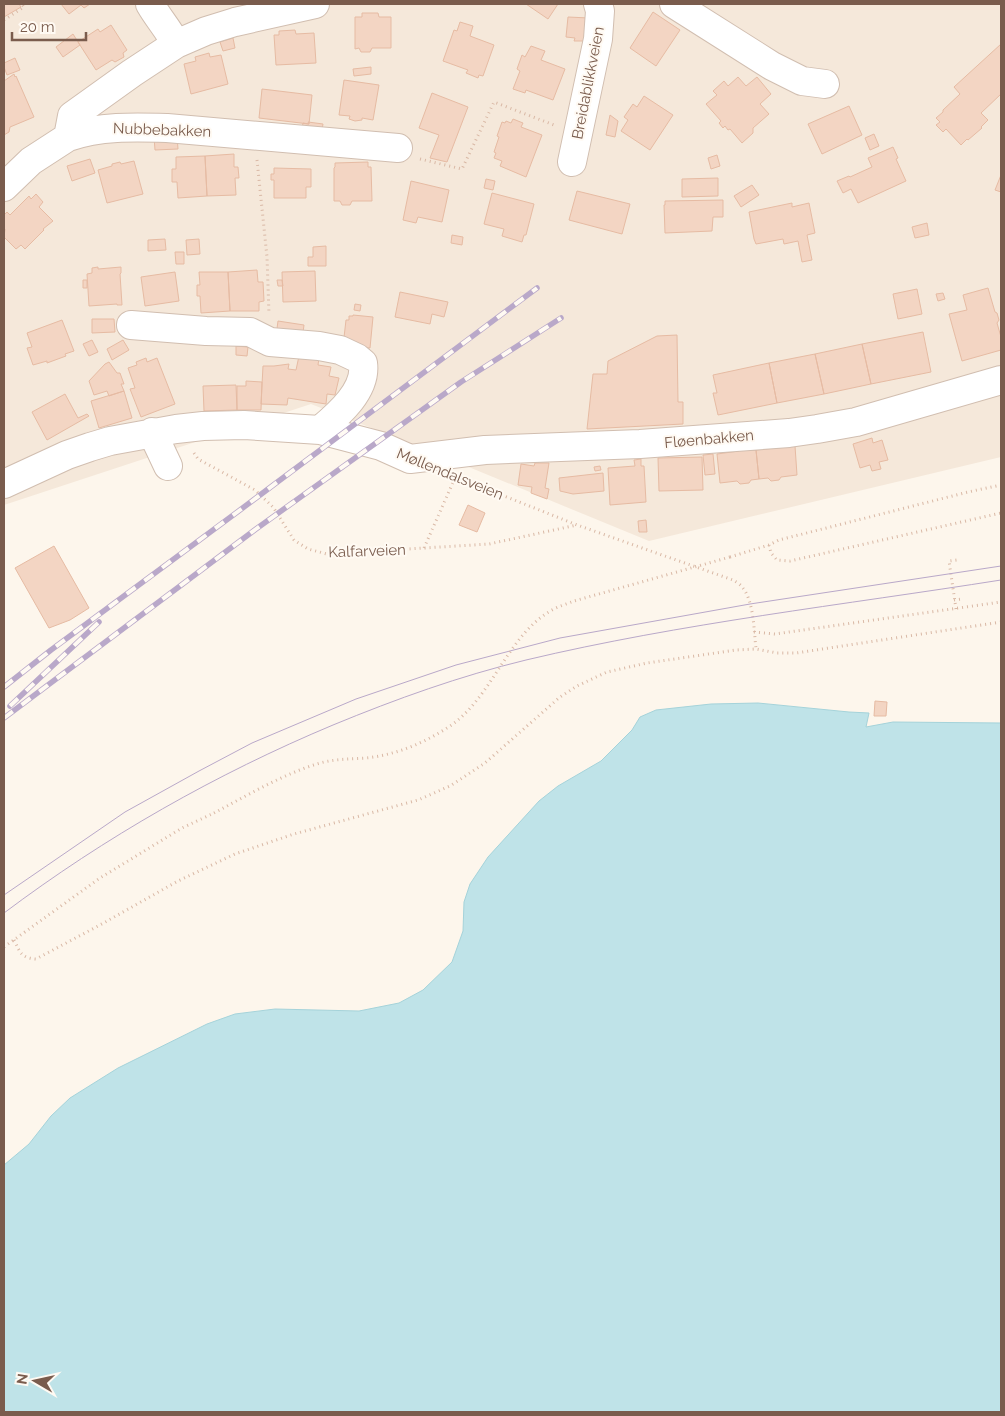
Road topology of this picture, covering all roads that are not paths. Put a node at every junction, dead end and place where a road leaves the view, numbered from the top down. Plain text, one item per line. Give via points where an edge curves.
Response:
1 (150, 4) edge
2 (315, 4) edge
3 (598, 4) edge
4 (674, 4) edge
5 (176, 44) junction
6 (826, 84) dead end
7 (68, 137) junction
8 (398, 148) dead end
9 (572, 162) dead end
10 (4, 186) edge
11 (131, 325) dead end
12 (1001, 380) edge
13 (164, 430) junction
14 (320, 430) junction
15 (410, 459) joint
16 (168, 466) dead end
17 (4, 484) edge

1 - 5 street
2 - 5 street via 235,22
3 - 9 street, Breidablikkveien via 598,39
4 - 6 street via 772,66 802,81
5 - 7 street via 72,116
7 - 8 street, Nubbebakken via 86,131 133,127
7 - 10 street, Nubbebakken via 31,161
11 - 14 street via 250,332 270,342 319,346 340,350 357,358 363,362 362,379 341,411
12 - 15 street, Fløenbakken via 856,422 817,429 640,444 486,450
13 - 14 street via 244,425
13 - 16 street
13 - 17 street via 110,441 67,455
14 - 15 street, Møllendalsveien via 381,446

